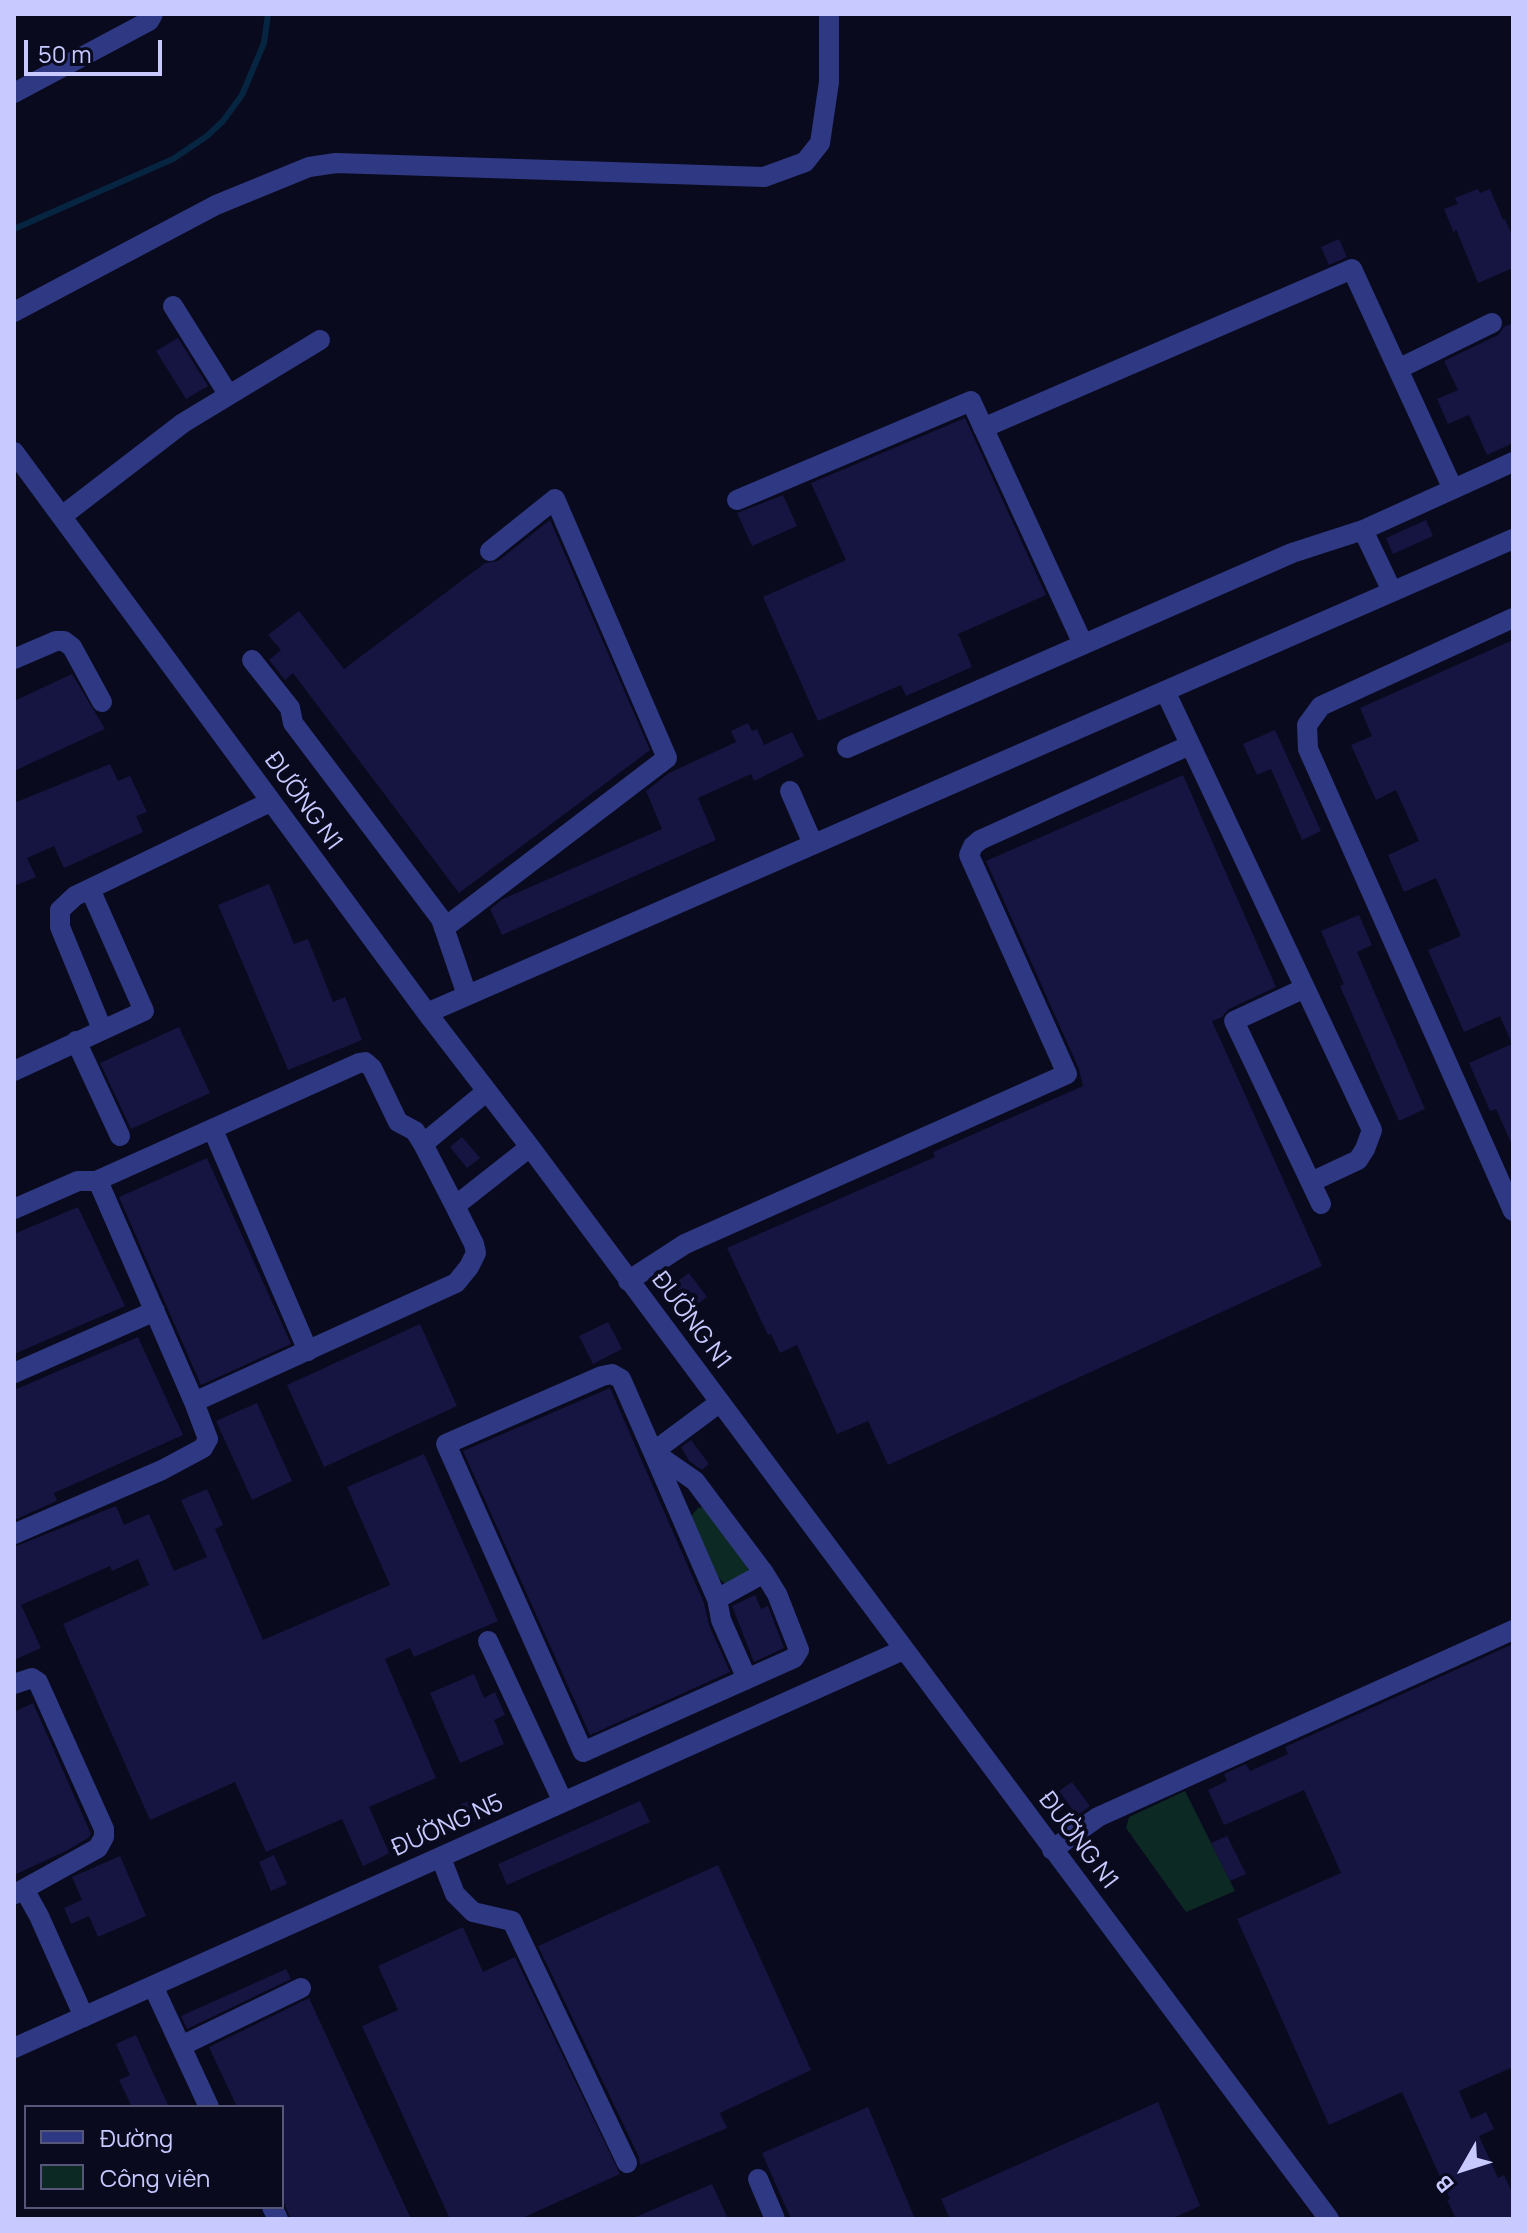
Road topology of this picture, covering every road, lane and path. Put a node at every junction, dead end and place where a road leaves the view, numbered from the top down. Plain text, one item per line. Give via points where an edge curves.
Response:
1 (153, 14) edge
2 (829, 14) edge
3 (14, 93) edge
4 (173, 306) dead end
5 (14, 312) edge
6 (1492, 323) dead end
7 (320, 340) dead end
8 (1398, 369) junction
9 (228, 394) junction
10 (983, 428) junction
11 (15, 454) edge
12 (1513, 462) edge
13 (1453, 489) junction
14 (737, 500) dead end
15 (62, 516) junction
16 (1363, 530) junction
17 (1513, 539) edge
18 (490, 551) dead end
19 (1392, 591) junction
20 (1513, 618) edge
21 (1083, 644) junction
22 (14, 659) edge
23 (252, 660) dead end
24 (1165, 691) junction
25 (102, 702) dead end
26 (1190, 745) junction
27 (847, 748) dead end
28 (790, 791) dead end
29 (270, 802) junction
30 (813, 844) junction
31 (90, 889) junction
32 (444, 928) junction
33 (1305, 988) junction
34 (467, 995) junction
35 (427, 1013) junction
36 (102, 1029) junction
37 (76, 1041) junction
38 (16, 1066) edge
39 (487, 1091) junction
40 (213, 1130) junction
41 (120, 1136) dead end
42 (423, 1144) junction
43 (530, 1147) junction
44 (98, 1181) junction
45 (1311, 1182) junction
46 (1321, 1204) dead end
47 (455, 1206) junction
48 (14, 1209) edge
49 (1513, 1211) edge
50 (628, 1281) junction
51 (155, 1311) junction
52 (308, 1351) junction
53 (14, 1373) edge
54 (194, 1402) junction
55 (719, 1403) junction
56 (653, 1452) junction
57 (14, 1534) edge
58 (764, 1573) junction
59 (717, 1599) junction
60 (1513, 1630) edge
61 (488, 1641) dead end
62 (903, 1650) junction
63 (747, 1679) junction
64 (14, 1684) edge
65 (563, 1802) junction
66 (1052, 1850) junction
67 (441, 1858) junction
68 (19, 1892) edge
69 (153, 1986) junction
70 (301, 1988) dead end
71 (84, 2017) junction
72 (181, 2046) junction
73 (14, 2048) edge
74 (208, 2105) edge
75 (627, 2163) dead end
76 (758, 2179) dead end
77 (775, 2219) edge
78 (1329, 2219) edge

1 - 3 street via 149,21
2 - 5 street via 829,82 820,143 805,162 764,177 336,163 309,167 216,205
4 - 9 street
6 - 8 street
7 - 9 street
8 - 10 street via 1352,269
8 - 13 street
9 - 15 street
10 - 14 street via 971,401
10 - 21 street
11 - 15 street, ĐƯỜNG N1
12 - 13 street
13 - 16 street
15 - 29 street, ĐƯỜNG N1
16 - 19 street
16 - 21 street via 1292,553
17 - 19 street
18 - 32 street via 555,499 667,758
19 - 24 street
20 - 49 street via 1321,706 1307,725 1307,737
21 - 27 street
22 - 25 street via 64,641
23 - 32 street
24 - 26 street
24 - 30 street
26 - 33 street
26 - 50 street via 980,840 969,855 1067,1074 685,1244
28 - 30 street
29 - 31 street
29 - 35 street, ĐƯỜNG N1
30 - 34 street
31 - 36 street via 60,910 60,927
31 - 36 street via 144,1011
32 - 34 street
33 - 45 street via 1372,1130 1358,1160
33 - 45 street via 1234,1021
34 - 35 street
35 - 39 street, ĐƯỜNG N1
36 - 37 street
37 - 38 street
37 - 41 street
39 - 42 street
39 - 43 street, ĐƯỜNG N1
40 - 42 street via 365,1062 398,1122 415,1131
40 - 44 street
40 - 52 street
42 - 47 street
43 - 47 street
43 - 50 street, ĐƯỜNG N1
44 - 48 street via 78,1181
44 - 51 street
45 - 46 street
47 - 52 street via 476,1253 456,1283
50 - 55 street, ĐƯỜNG N1
51 - 53 street
51 - 54 street
52 - 54 street
54 - 57 street via 208,1439 203,1448
55 - 56 street
55 - 62 street, ĐƯỜNG N1
56 - 58 street via 695,1481
56 - 59 street
56 - 63 street via 621,1379 612,1374 446,1444 583,1752
58 - 59 street
58 - 63 street via 799,1650 794,1658
59 - 63 street
60 - 66 street via 1098,1817
61 - 65 street
62 - 65 street, ĐƯỜNG N5
62 - 66 street, ĐƯỜNG N1
64 - 68 street via 32,1678 38,1682 104,1829 98,1848
65 - 67 street, ĐƯỜNG N5
66 - 78 street, ĐƯỜNG N1
67 - 69 street, ĐƯỜNG N5
67 - 75 street via 455,1894 473,1912 512,1921
68 - 71 street via 39,1916
69 - 71 street, ĐƯỜNG N5
69 - 72 street
70 - 72 street
71 - 73 street, ĐƯỜNG N5
72 - 74 street
76 - 77 street

